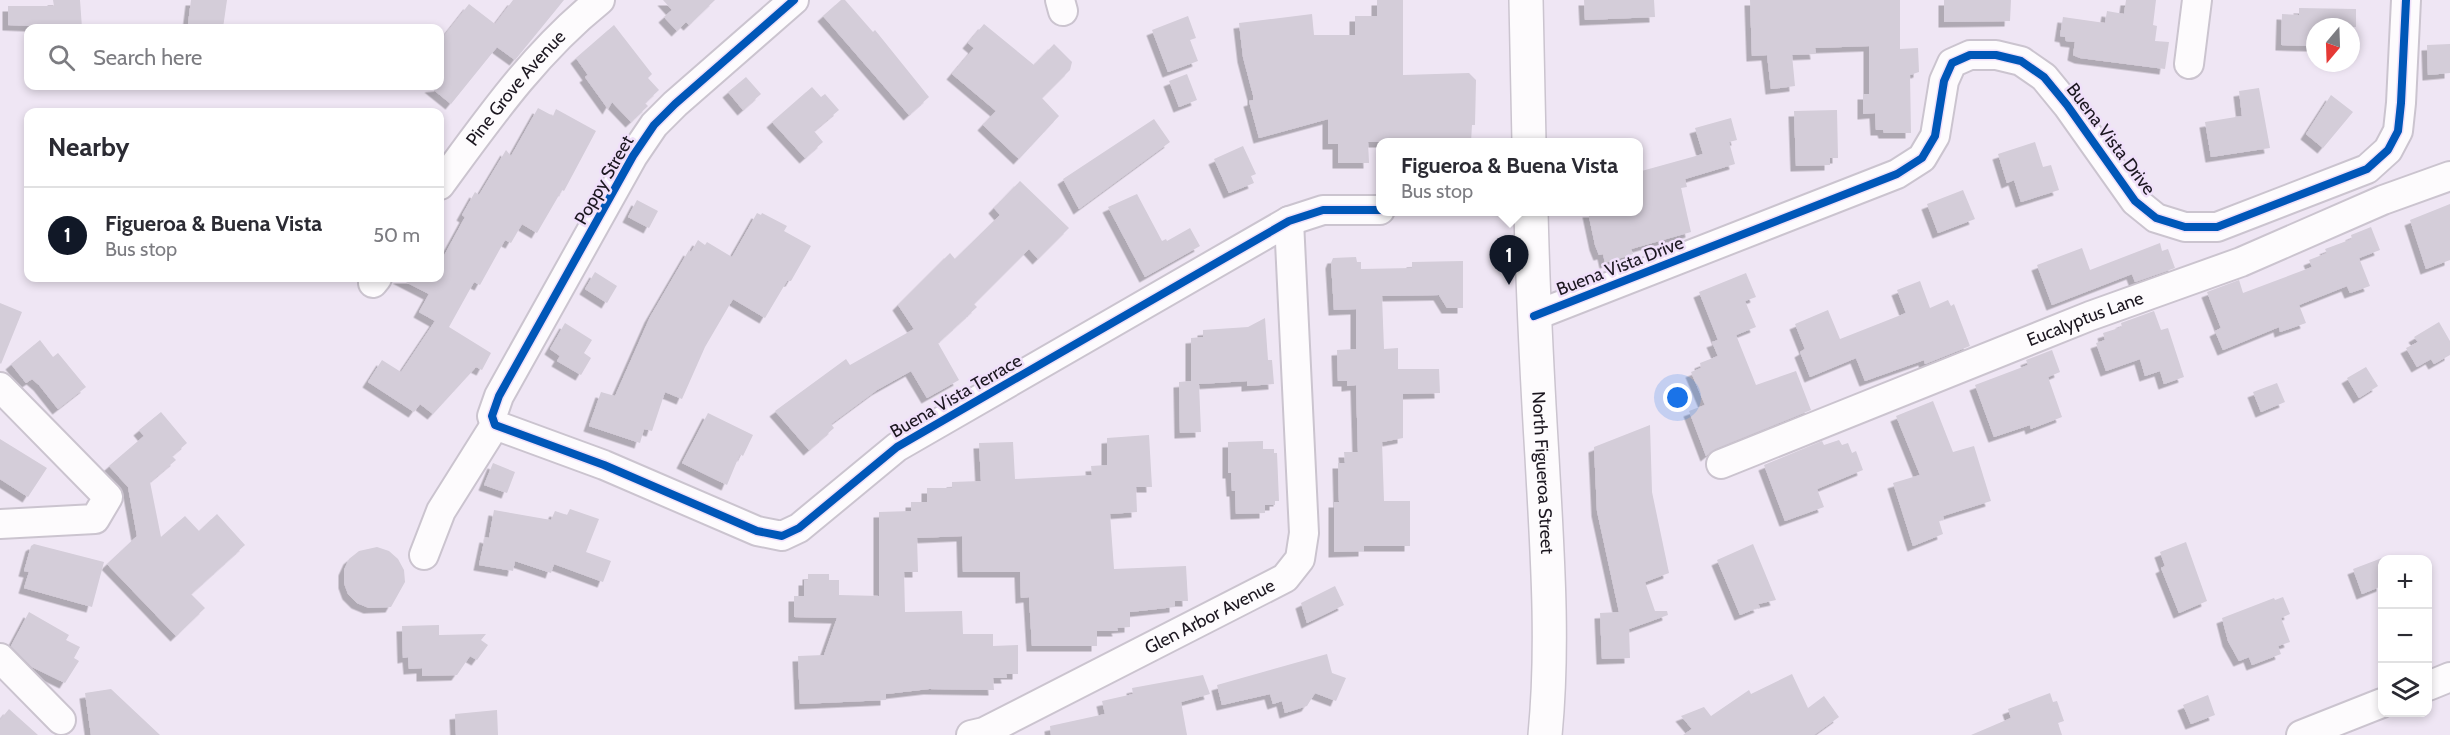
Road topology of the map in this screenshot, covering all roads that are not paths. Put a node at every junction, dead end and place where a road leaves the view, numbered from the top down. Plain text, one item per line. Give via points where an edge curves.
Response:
1 (600, 0) edge
2 (794, 0) edge
3 (1526, 0) edge
4 (2197, 0) edge
5 (2406, 0) edge
6 (2189, 64) dead end
7 (1529, 138) edge
8 (2367, 169) junction
9 (2450, 176) edge
10 (444, 180) edge
11 (2383, 200) junction
12 (1376, 210) edge
13 (1531, 216) edge
14 (1289, 221) junction
15 (1534, 316) junction
16 (0, 387) edge
17 (494, 421) junction
18 (1721, 464) dead end
19 (0, 524) edge
20 (424, 555) dead end
21 (0, 658) edge
22 (2450, 677) edge
23 (2432, 684) edge
24 (2378, 705) edge
25 (62, 720) dead end
26 (971, 735) edge
27 (1545, 735) edge
28 (2301, 735) edge

1 - 10 street, Pine Grove Avenue via 552,41 520,76
2 - 17 street, Poppy Street via 654,125 517,365
3 - 7 main road
4 - 6 street
5 - 8 street, Buena Vista Drive via 2398,131 2388,150
8 - 11 street
8 - 15 street, Buena Vista Drive via 2217,227 2186,227 2156,218 2135,201 2044,76 2021,61 1996,55 1970,55 1952,63 1944,81 1935,136 1922,158 1897,174
9 - 11 street, Eucalyptus Lane
11 - 18 street, Eucalyptus Lane via 2241,262 2090,316
12 - 14 street, Buena Vista Terrace via 1323,210
13 - 15 main road, North Figueroa Street
14 - 17 street, Buena Vista Terrace via 897,447 798,528 782,536 757,531
14 - 26 street, Glen Arbor Avenue via 1304,533 1300,559 1285,578 984,732
15 - 27 main road, North Figueroa Street via 1548,592 1549,693
16 - 19 street via 108,497 95,519
17 - 20 street, Poppy Street via 441,511
21 - 25 street
22 - 23 street
24 - 28 street

